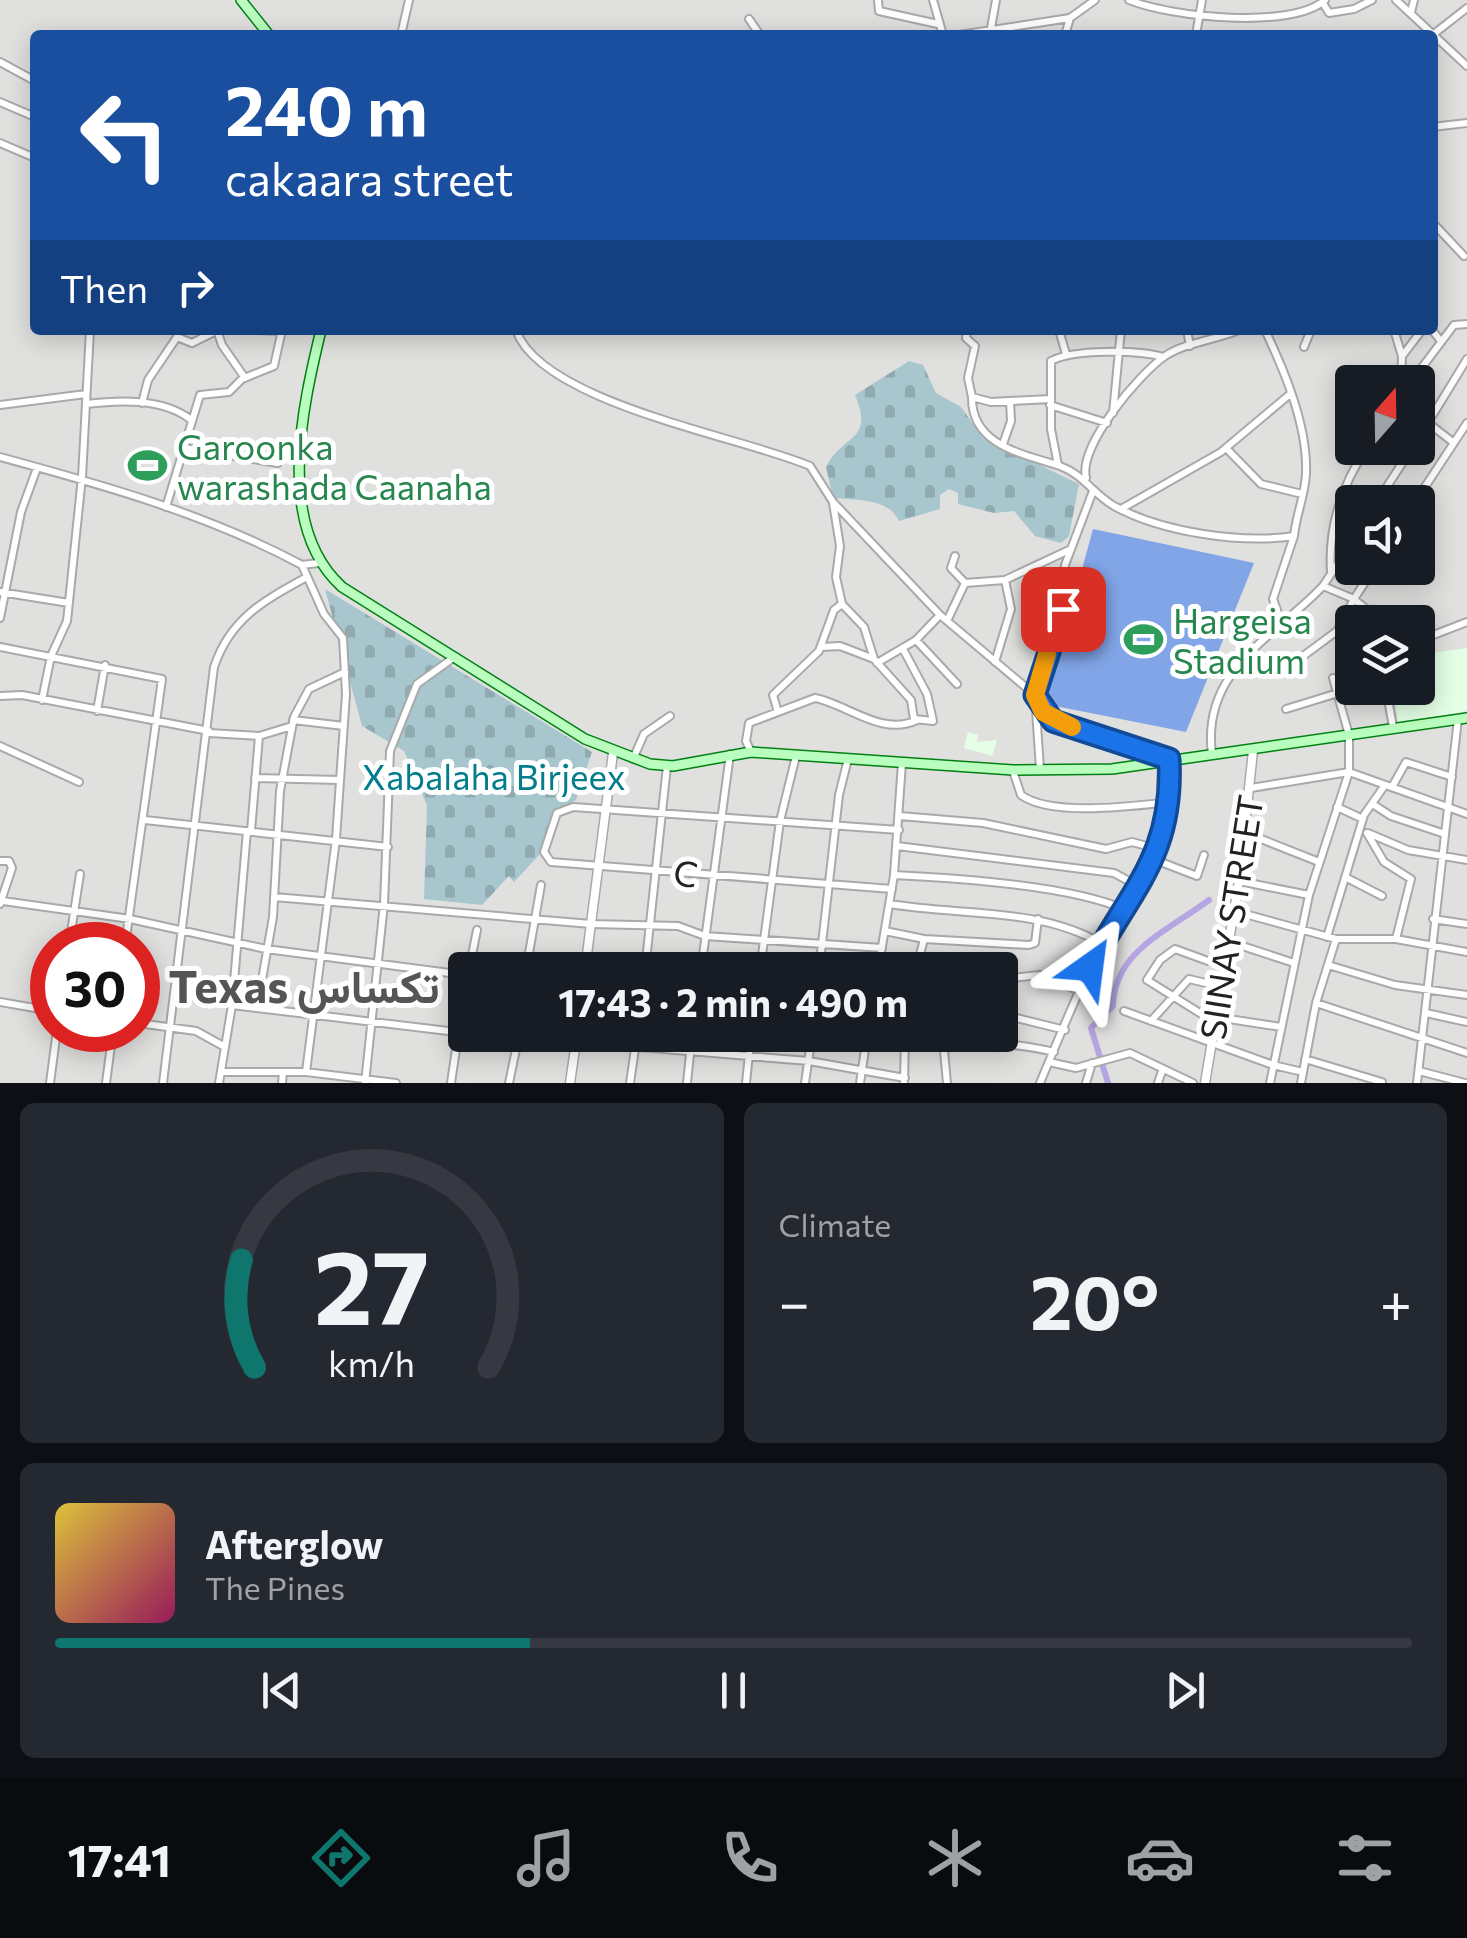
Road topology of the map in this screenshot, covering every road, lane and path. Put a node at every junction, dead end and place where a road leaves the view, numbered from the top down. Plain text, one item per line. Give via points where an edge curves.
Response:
1 (241, 0) edge
2 (408, 0) edge
3 (878, 0) edge
4 (933, 0) edge
5 (996, 0) edge
6 (1094, 0) edge
7 (1129, 0) edge
8 (1202, 0) edge
9 (1372, 0) edge
10 (1396, 0) edge
11 (1414, 0) edge
12 (1324, 2) edge
13 (1301, 4) edge
14 (1466, 8) edge
15 (1410, 12) junction
16 (1198, 17) junction
17 (749, 18) dead end
18 (1070, 18) junction
19 (938, 24) junction
20 (991, 28) junction
21 (265, 30) edge
22 (401, 30) edge
23 (757, 30) edge
24 (941, 30) edge
25 (982, 30) edge
26 (1066, 30) edge
27 (1197, 30) edge
28 (1431, 30) edge
29 (1438, 31) edge
30 (1438, 36) edge
31 (0, 62) edge
32 (1467, 66) edge
33 (30, 78) edge
34 (0, 102) edge
35 (30, 115) edge
36 (1467, 123) edge
37 (1438, 126) edge
38 (0, 143) edge
39 (30, 156) edge
40 (1438, 228) edge
41 (1464, 256) dead end
42 (1467, 324) edge
43 (90, 335) edge
44 (207, 335) edge
45 (219, 335) edge
46 (281, 335) edge
47 (318, 335) edge
48 (519, 335) edge
49 (966, 335) edge
50 (1060, 335) edge
51 (1121, 335) edge
52 (1188, 335) edge
53 (1224, 335) edge
54 (1268, 335) edge
55 (1309, 335) edge
56 (1396, 335) edge
57 (1418, 335) edge
58 (1436, 335) edge
59 (1440, 340) junction
60 (1190, 346) junction
61 (1304, 347) dead end
62 (1066, 354) junction
63 (1117, 356) junction
64 (1402, 356) junction
65 (1162, 358) junction
66 (1467, 359) edge
67 (1402, 365) edge
68 (1423, 365) edge
69 (246, 378) junction
70 (86, 394) junction
71 (1289, 396) junction
72 (972, 398) junction
73 (1010, 401) junction
74 (1050, 402) junction
75 (142, 403) junction
76 (86, 404) junction
77 (0, 405) edge
78 (1435, 411) edge
79 (1113, 413) junction
80 (190, 420) junction
81 (1106, 423) junction
82 (1467, 423) edge
83 (1435, 428) edge
84 (1454, 443) junction
85 (1004, 444) junction
86 (184, 448) junction
87 (1226, 448) junction
88 (0, 458) edge
89 (278, 464) dead end
90 (1058, 465) junction
91 (1356, 465) edge
92 (37, 468) junction
93 (82, 476) junction
94 (1086, 479) junction
95 (1426, 485) edge
96 (1093, 491) junction
97 (1302, 494) junction
98 (833, 502) junction
99 (166, 507) junction
100 (1121, 508) junction
101 (1294, 536) junction
102 (1070, 549) junction
103 (956, 556) dead end
104 (318, 564) junction
105 (302, 565) junction
106 (1335, 566) edge
107 (1331, 572) junction
108 (306, 578) junction
109 (1005, 580) junction
110 (964, 584) junction
111 (1363, 585) edge
112 (1323, 586) junction
113 (2, 592) edge
114 (1354, 599) junction
115 (69, 603) junction
116 (842, 604) junction
117 (1361, 605) edge
118 (0, 618) edge
119 (944, 618) junction
120 (1280, 622) junction
121 (1467, 622) edge
122 (1435, 635) edge
123 (916, 640) junction
124 (822, 646) junction
125 (0, 647) edge
126 (903, 649) junction
127 (52, 656) junction
128 (453, 658) junction
129 (876, 661) junction
130 (995, 662) junction
131 (105, 665) junction
132 (1291, 665) dead end
133 (345, 672) junction
134 (1333, 678) dead end
135 (957, 684) dead end
136 (1335, 684) edge
137 (1335, 694) edge
138 (1035, 695) junction
139 (0, 696) edge
140 (42, 700) junction
141 (1341, 705) edge
142 (1389, 705) edge
143 (1286, 709) dead end
144 (97, 710) junction
145 (778, 710) junction
146 (670, 716) dead end
147 (1462, 719) edge
148 (917, 720) junction
149 (157, 722) junction
150 (292, 723) junction
151 (344, 726) junction
152 (1394, 727) junction
153 (209, 732) junction
154 (1349, 735) junction
155 (259, 736) junction
156 (0, 746) edge
157 (1253, 751) junction
158 (751, 752) junction
159 (612, 753) junction
160 (730, 753) junction
161 (1213, 755) junction
162 (796, 756) junction
163 (849, 757) junction
164 (1169, 759) junction
165 (633, 760) junction
166 (902, 763) junction
167 (667, 766) junction
168 (1040, 769) junction
169 (1013, 770) junction
170 (1349, 772) junction
171 (1452, 777) junction
172 (256, 778) junction
173 (283, 778) junction
174 (340, 780) junction
175 (79, 782) dead end
176 (1389, 786) junction
177 (1251, 788) junction
178 (1172, 802) junction
179 (1374, 805) junction
180 (606, 807) junction
181 (1337, 807) junction
182 (1449, 807) junction
183 (661, 812) junction
184 (1467, 814) edge
185 (900, 816) junction
186 (720, 818) junction
187 (1363, 819) junction
188 (144, 820) junction
189 (780, 821) junction
190 (196, 826) junction
191 (836, 826) junction
192 (899, 830) junction
193 (249, 831) junction
194 (1363, 831) junction
195 (1246, 833) junction
196 (279, 834) junction
197 (1445, 834) junction
198 (336, 839) junction
199 (897, 846) junction
200 (388, 847) junction
201 (1158, 849) junction
202 (1204, 855) dead end
203 (1443, 855) junction
204 (0, 860) edge
205 (1153, 860) junction
206 (1467, 860) edge
207 (1319, 862) junction
208 (599, 866) junction
209 (654, 868) junction
210 (80, 874) dead end
211 (712, 876) junction
212 (894, 876) junction
213 (1345, 876) junction
214 (773, 878) junction
215 (1240, 881) junction
216 (830, 884) junction
217 (540, 885) dead end
218 (1140, 887) junction
219 (892, 888) junction
220 (1309, 895) junction
221 (1382, 896) dead end
222 (274, 897) junction
223 (328, 902) junction
224 (2, 903) edge
225 (384, 904) junction
226 (890, 904) junction
227 (1126, 910) junction
228 (74, 911) junction
229 (1234, 911) junction
230 (536, 918) junction
231 (130, 919) junction
232 (1038, 919) junction
233 (1433, 919) junction
234 (73, 922) edge
235 (130, 922) edge
236 (592, 924) junction
237 (1467, 924) edge
238 (648, 926) junction
239 (1300, 928) junction
240 (184, 930) junction
241 (477, 930) dead end
242 (884, 931) junction
243 (704, 936) junction
244 (764, 938) junction
245 (1331, 938) junction
246 (924, 939) junction
247 (1396, 939) junction
248 (235, 942) junction
249 (1230, 942) junction
250 (1430, 943) junction
251 (822, 944) junction
252 (1102, 944) junction
253 (882, 948) junction
254 (266, 949) junction
255 (472, 952) edge
256 (529, 952) edge
257 (588, 952) edge
258 (646, 952) edge
259 (703, 952) edge
260 (762, 952) edge
261 (821, 952) edge
262 (881, 952) edge
263 (921, 952) edge
264 (1467, 952) edge
265 (322, 956) junction
266 (1208, 961) dead end
267 (1294, 963) junction
268 (1328, 964) junction
269 (378, 966) junction
270 (448, 972) edge
271 (1018, 977) edge
272 (1214, 985) dead end
273 (1078, 990) junction
274 (1427, 991) junction
275 (1467, 995) edge
276 (1171, 996) junction
277 (0, 1002) edge
278 (1316, 1003) junction
279 (232, 1005) junction
280 (30, 1007) edge
281 (257, 1008) junction
282 (1124, 1011) dead end
283 (1426, 1013) junction
284 (313, 1016) junction
285 (1216, 1016) junction
286 (1018, 1018) edge
287 (1151, 1021) junction
288 (371, 1022) junction
289 (1467, 1022) edge
290 (160, 1024) edge
291 (172, 1025) junction
292 (1281, 1027) junction
293 (1065, 1030) junction
294 (448, 1031) edge
295 (1424, 1037) junction
296 (1018, 1043) edge
297 (1211, 1044) junction
298 (225, 1046) junction
299 (55, 1052) edge
300 (111, 1052) edge
301 (457, 1052) edge
302 (516, 1052) edge
303 (574, 1052) edge
304 (634, 1052) edge
305 (690, 1052) edge
306 (724, 1052) edge
307 (749, 1052) edge
308 (811, 1052) edge
309 (865, 1052) edge
310 (905, 1052) edge
311 (944, 1052) edge
312 (1054, 1052) junction
313 (1467, 1054) edge
314 (749, 1055) junction
315 (1305, 1059) junction
316 (810, 1061) junction
317 (1094, 1061) junction
318 (1050, 1062) junction
319 (1273, 1066) junction
320 (862, 1067) junction
321 (1162, 1071) junction
322 (1419, 1071) junction
323 (221, 1072) junction
324 (283, 1072) junction
325 (306, 1072) junction
326 (1303, 1072) junction
327 (905, 1081) edge
328 (365, 1082) edge
329 (1382, 1082) edge
330 (50, 1083) edge
331 (106, 1083) edge
332 (163, 1083) edge
333 (220, 1083) edge
334 (282, 1083) edge
335 (396, 1083) edge
336 (451, 1083) edge
337 (509, 1083) edge
338 (570, 1083) edge
339 (630, 1083) edge
340 (686, 1083) edge
341 (746, 1083) edge
342 (805, 1083) edge
343 (860, 1083) edge
344 (947, 1083) edge
345 (1040, 1083) edge
346 (1086, 1083) edge
347 (1158, 1083) edge
348 (1193, 1083) edge
349 (1205, 1083) edge
350 (1270, 1083) edge
351 (1301, 1083) edge
352 (1417, 1083) edge
353 (1465, 1083) edge

1 - 21 main road
2 - 22 street
3 - 19 street via 890,17
4 - 19 street
5 - 20 street
6 - 18 street
7 - 16 street
8 - 16 street
9 - 12 street via 1329,14
10 - 15 street
11 - 15 street
12 - 13 street
13 - 16 street via 1246,18
14 - 29 street
15 - 28 street
16 - 27 street
17 - 23 street
18 - 20 street
18 - 26 street
19 - 24 street
20 - 25 street
30 - 32 street
31 - 33 street
34 - 35 street
36 - 37 street
38 - 39 street
40 - 41 street
42 - 59 street via 1460,322
43 - 70 street
44 - 75 street via 192,342 176,337 148,380
45 - 69 street
46 - 69 street via 274,366
47 - 104 main road via 304,398 302,460 302,513
48 - 98 street via 536,360 565,379 672,424 810,466
49 - 72 street via 975,346 968,378
50 - 62 street
51 - 63 street
52 - 60 street
53 - 60 street
54 - 71 street
55 - 61 street
56 - 64 street
57 - 64 street
58 - 59 street
59 - 68 street
60 - 65 street
62 - 63 street
62 - 74 street via 1050,365
63 - 65 street via 1145,352
63 - 79 street
64 - 67 street
65 - 79 street
66 - 78 street
69 - 80 street via 229,392 200,395
70 - 76 street
70 - 77 street
71 - 87 street
71 - 97 street via 1305,456
72 - 73 street
72 - 85 street via 978,428
73 - 74 street
73 - 85 street
74 - 81 street
74 - 90 street
75 - 76 street
75 - 80 street
76 - 93 street
79 - 81 street
80 - 86 street
81 - 94 street via 1086,458
82 - 84 street
83 - 84 street
84 - 95 street
85 - 90 street via 1034,462
86 - 89 street
86 - 99 street
87 - 97 street via 1262,484
87 - 100 street
88 - 92 street
90 - 94 street
91 - 107 street via 1332,532
92 - 93 street
92 - 113 street
93 - 99 street
93 - 115 street
94 - 96 street
96 - 100 street
96 - 102 street
97 - 101 street
98 - 116 street
98 - 119 street
99 - 105 street
100 - 101 street via 1149,524 1204,535
101 - 120 street via 1273,599
102 - 109 street
102 - 138 street via 1063,609
103 - 110 street via 951,568
104 - 105 street
104 - 128 main road via 342,587
105 - 108 street
106 - 107 street
107 - 112 street
108 - 133 street via 343,638
108 - 153 street via 257,604 220,648
109 - 110 street
109 - 130 street via 1011,610
110 - 119 street
111 - 114 street
112 - 114 street
112 - 120 street
113 - 115 street
113 - 118 street
114 - 117 street
114 - 132 street via 1336,631
115 - 127 street via 64,635
116 - 124 street
116 - 129 street via 864,627
119 - 123 street
119 - 130 street
120 - 161 street via 1242,658 1222,693
121 - 122 street
123 - 126 street
123 - 135 street
124 - 129 street
124 - 145 street via 773,695
125 - 127 street
126 - 129 street
126 - 148 street via 933,710 933,721
127 - 131 street
127 - 140 street
128 - 159 main road
128 - 200 street via 417,684 392,744
129 - 148 street via 911,700
130 - 138 street
131 - 144 street
131 - 149 street via 159,676
133 - 150 street via 309,689
133 - 151 street
134 - 136 street
137 - 143 street
138 - 164 street via 1053,721
138 - 168 street
139 - 140 street
140 - 144 street
141 - 154 street
142 - 152 street
144 - 149 street
145 - 148 street via 815,698 875,722
145 - 158 street via 749,722
146 - 165 street via 644,734
147 - 152 main road
147 - 171 street
149 - 153 street
149 - 188 street
150 - 151 street
150 - 155 street
150 - 173 street
151 - 174 street
152 - 154 main road
153 - 155 street
153 - 190 street
154 - 157 main road
154 - 170 street
155 - 172 street
156 - 175 street
157 - 161 main road
157 - 177 street, SIINAY STREET
158 - 160 main road
158 - 162 main road
159 - 165 main road
159 - 180 street
160 - 167 main road
160 - 186 street
161 - 164 main road
162 - 163 main road
162 - 189 street
163 - 166 main road
163 - 191 street
164 - 168 main road via 1112,769
164 - 178 street
165 - 167 main road
166 - 169 main road
166 - 185 street
167 - 183 street
168 - 169 main road
169 - 178 street via 1021,795 1038,803
170 - 176 street
170 - 177 street
170 - 181 street
171 - 176 street via 1406,762
171 - 182 street
172 - 173 street
172 - 193 street
173 - 174 street
173 - 196 street
174 - 198 street
176 - 179 street
176 - 182 street
177 - 195 street, SIINAY STREET
178 - 201 street
179 - 187 street
179 - 197 street
180 - 183 street
180 - 208 street
180 - 208 street, C via 560,810 544,852 551,862
181 - 187 street
181 - 207 street
182 - 184 street
182 - 197 street
183 - 186 street
183 - 209 street
185 - 192 street
185 - 201 street via 983,823 1106,848 1132,842
186 - 189 street
186 - 211 street
187 - 194 street
188 - 190 street
188 - 231 street
189 - 191 street
189 - 214 street
190 - 193 street
190 - 240 street
191 - 192 street
191 - 216 street
192 - 199 street
193 - 196 street
193 - 248 street
194 - 203 street via 1408,850
194 - 213 street
194 - 247 street via 1384,862 1411,879
195 - 207 street
195 - 215 street, SIINAY STREET
196 - 198 street
196 - 222 street
197 - 203 street
198 - 200 street
198 - 223 street
199 - 212 street
199 - 218 street via 1114,873
200 - 225 street
201 - 205 street
202 - 205 street via 1197,876
203 - 206 street
203 - 233 street
204 - 224 street via 12,868
205 - 218 street
207 - 220 street
208 - 209 street, C
208 - 236 street
209 - 211 street, C
209 - 238 street
210 - 228 street
211 - 214 street, C
211 - 243 street
212 - 219 street
212 - 227 street via 1088,897
213 - 221 street
213 - 245 street
214 - 216 street, C
214 - 244 street
215 - 220 street
215 - 229 street, SIINAY STREET
216 - 219 street, C
216 - 251 street
217 - 230 street
218 - 227 street
219 - 226 street
220 - 239 street
222 - 223 street
222 - 254 street
223 - 225 street
223 - 265 street
224 - 228 street
225 - 230 street
225 - 269 street
226 - 232 street
226 - 242 street
227 - 252 street
228 - 231 street
228 - 234 street
229 - 239 street
229 - 249 street, SIINAY STREET
230 - 236 street
230 - 256 street
231 - 235 street
231 - 240 street
232 - 246 street via 1032,945
232 - 252 street
233 - 237 street
233 - 250 street
236 - 238 street
236 - 257 street
238 - 243 street via 678,926
238 - 258 street
239 - 245 street
239 - 267 street
240 - 248 street
240 - 291 street
241 - 255 street
242 - 246 street
242 - 253 street
243 - 244 street
243 - 259 street
244 - 251 street
244 - 260 street
245 - 247 street
245 - 268 street
246 - 263 street
247 - 250 street
248 - 254 street
248 - 279 street
249 - 267 street
249 - 285 street, SIINAY STREET
250 - 264 street
250 - 274 street
251 - 253 street
251 - 261 street
252 - 273 street
253 - 262 street
254 - 265 street
254 - 281 street
265 - 269 street
265 - 284 street
266 - 276 street via 1175,949 1160,960 1148,980
267 - 292 street
268 - 274 street
268 - 278 street
269 - 270 street
269 - 288 street
271 - 273 street via 1040,975
272 - 276 street via 1189,979
273 - 293 street
274 - 275 street
274 - 283 street
276 - 285 street via 1203,1016
276 - 287 street
277 - 280 street
278 - 295 street
278 - 315 street
279 - 281 street
279 - 298 street
281 - 284 street
282 - 287 street
283 - 289 street
283 - 295 street
284 - 288 street
284 - 325 street
285 - 292 street
285 - 297 street, SIINAY STREET
286 - 293 street
287 - 297 street
288 - 294 street
288 - 328 street
290 - 291 street
291 - 298 street
291 - 332 street
292 - 319 street
293 - 312 street
295 - 313 street
295 - 322 street
296 - 312 street
297 - 319 street
297 - 349 street, SIINAY STREET
298 - 323 street
299 - 330 street
300 - 331 street
301 - 336 street
302 - 337 street
303 - 338 street
304 - 339 street
305 - 340 street
306 - 314 street
307 - 314 street
308 - 316 street
309 - 320 street
310 - 327 street
311 - 344 street
312 - 318 street
314 - 316 street
314 - 341 street
315 - 326 street
315 - 329 street
316 - 320 street
316 - 342 street
317 - 318 street via 1076,1068
317 - 321 street via 1130,1053
317 - 346 street
318 - 345 street
319 - 326 street
319 - 350 street
320 - 327 street
320 - 343 street
321 - 347 street
321 - 348 street
322 - 352 street
322 - 353 street
323 - 324 street
323 - 333 street
324 - 325 street
324 - 334 street
325 - 328 street
326 - 351 street
328 - 335 street

